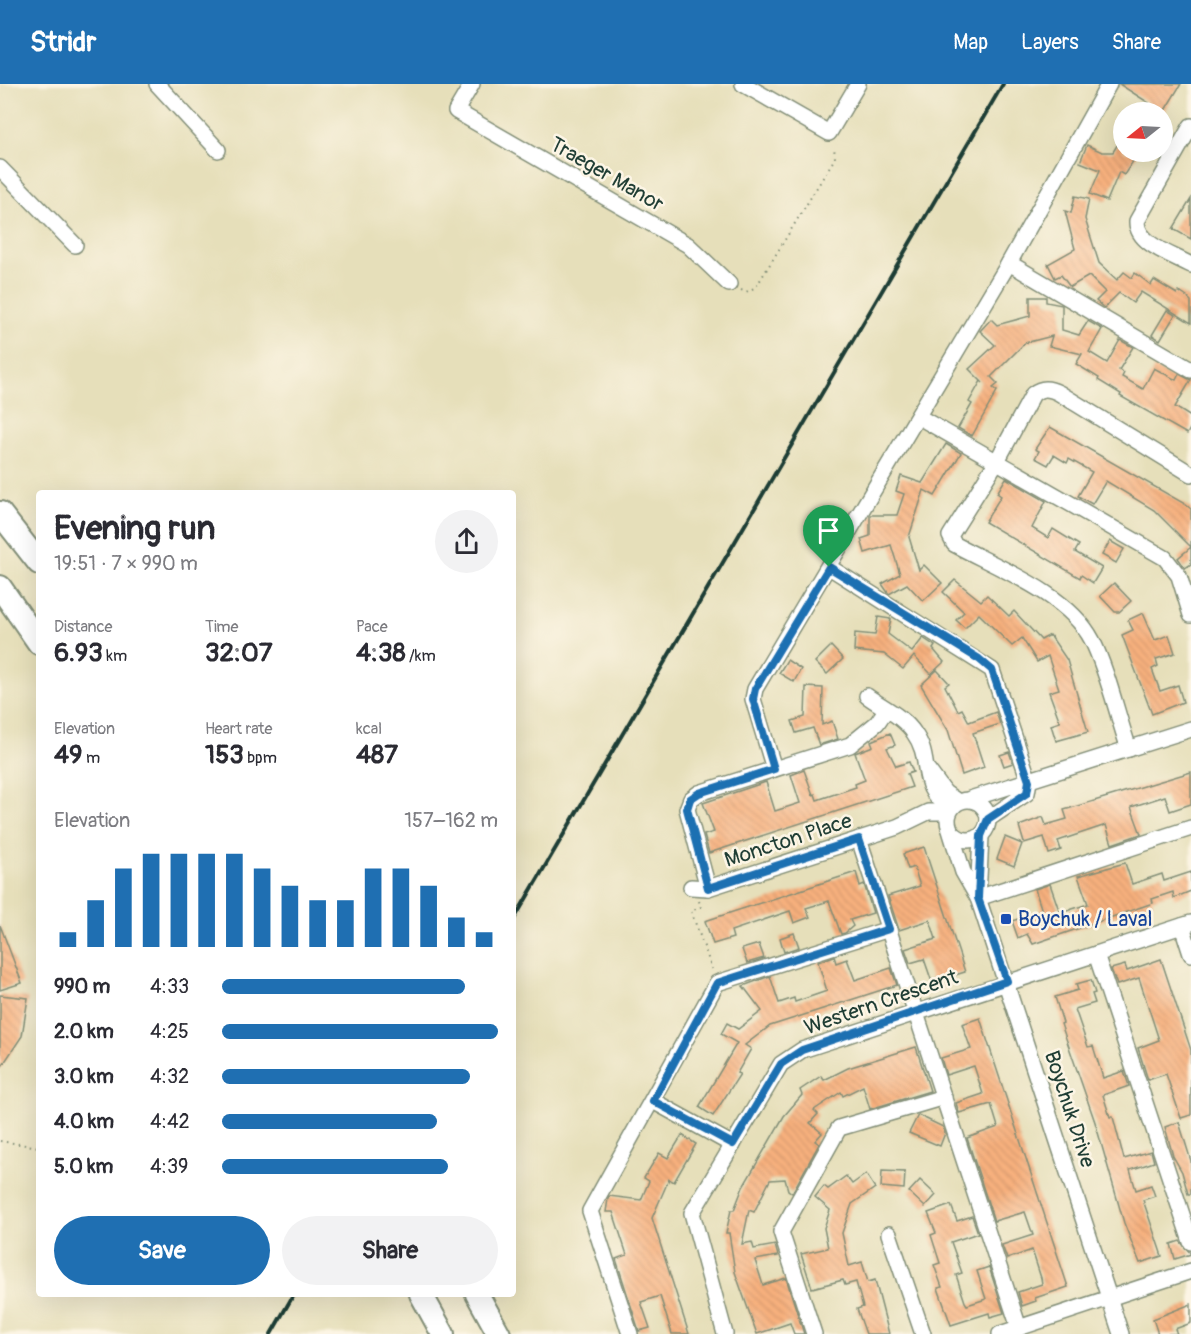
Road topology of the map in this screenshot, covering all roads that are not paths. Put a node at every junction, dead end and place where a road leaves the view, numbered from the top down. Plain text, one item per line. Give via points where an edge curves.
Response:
1 (157, 84) edge
2 (471, 84) edge
3 (743, 84) edge
4 (858, 84) edge
5 (1108, 84) edge
6 (1191, 126) edge
7 (218, 150) dead end
8 (0, 168) edge
9 (75, 245) dead end
10 (1009, 263) junction
11 (1191, 265) edge
12 (729, 284) dead end
13 (1191, 370) edge
14 (919, 417) junction
15 (997, 461) junction
16 (1191, 474) edge
17 (0, 513) edge
18 (36, 560) edge
19 (829, 567) junction
20 (0, 587) edge
21 (1191, 615) edge
22 (36, 639) edge
23 (867, 696) dead end
24 (886, 710) junction
25 (1191, 729) edge
26 (1129, 749) junction
27 (774, 769) junction
28 (1029, 781) junction
29 (954, 813) junction
30 (988, 819) junction
31 (1191, 828) edge
32 (981, 836) junction
33 (859, 839) junction
34 (691, 887) dead end
35 (708, 888) junction
36 (978, 898) junction
37 (1186, 925) edge
38 (889, 929) junction
39 (1096, 954) junction
40 (1191, 954) edge
41 (1007, 981) junction
42 (918, 1012) junction
43 (944, 1097) junction
44 (653, 1101) junction
45 (733, 1144) junction
46 (889, 1234) dead end
47 (1191, 1242) edge
48 (1191, 1270) edge
49 (424, 1297) edge
50 (479, 1297) edge
51 (1109, 1298) junction
52 (1019, 1328) junction
53 (443, 1334) edge
54 (499, 1334) edge
55 (630, 1334) edge
56 (725, 1334) edge
57 (814, 1334) edge
58 (922, 1334) edge
59 (1000, 1334) edge
60 (1121, 1334) edge

1 - 7 street
2 - 12 street, Traeger Manor via 456,111 688,244
3 - 4 street via 829,133
5 - 10 street
6 - 11 street via 1137,221 1137,231 1142,238
8 - 9 street
10 - 13 street
10 - 14 street
14 - 15 street
14 - 19 street
15 - 16 street via 1033,393 1046,388
15 - 21 street via 1165,558 1179,576
15 - 26 street via 951,530 951,541 1056,600 1077,619 1092,640
17 - 18 highway
19 - 27 street via 755,689 753,699
19 - 28 street via 992,670
20 - 22 highway
23 - 24 street
24 - 27 street via 877,723 850,745
24 - 29 street via 916,734 930,791
25 - 26 street
26 - 28 street
27 - 35 street via 690,799 687,809
28 - 29 street
28 - 30 street via 1027,793
29 - 30 street via 981,804
29 - 32 street via 964,840
29 - 33 street, Moncton Place via 928,812
29 - 36 street, Boychuk Drive via 963,872
30 - 32 street, Boychuk Drive
31 - 36 street
32 - 36 street, Boychuk Drive
33 - 35 street, Moncton Place
33 - 38 street
34 - 35 street, Moncton Place
36 - 41 street, Boychuk Drive
37 - 39 street, Western Crescent
37 - 40 street
38 - 42 street
38 - 44 street via 717,983
39 - 41 street, Western Crescent
39 - 47 street
41 - 42 street, Western Crescent
41 - 51 street, Boychuk Drive
42 - 43 street
42 - 45 street, Western Crescent via 802,1050 781,1064
43 - 52 street
43 - 57 street via 839,1128 781,1232
44 - 45 street
44 - 55 street via 590,1211
45 - 56 street, Western Crescent via 692,1213
46 - 58 street
48 - 51 street
49 - 53 highway
50 - 54 highway
51 - 52 street
51 - 60 street, Boychuk Drive
52 - 59 street

